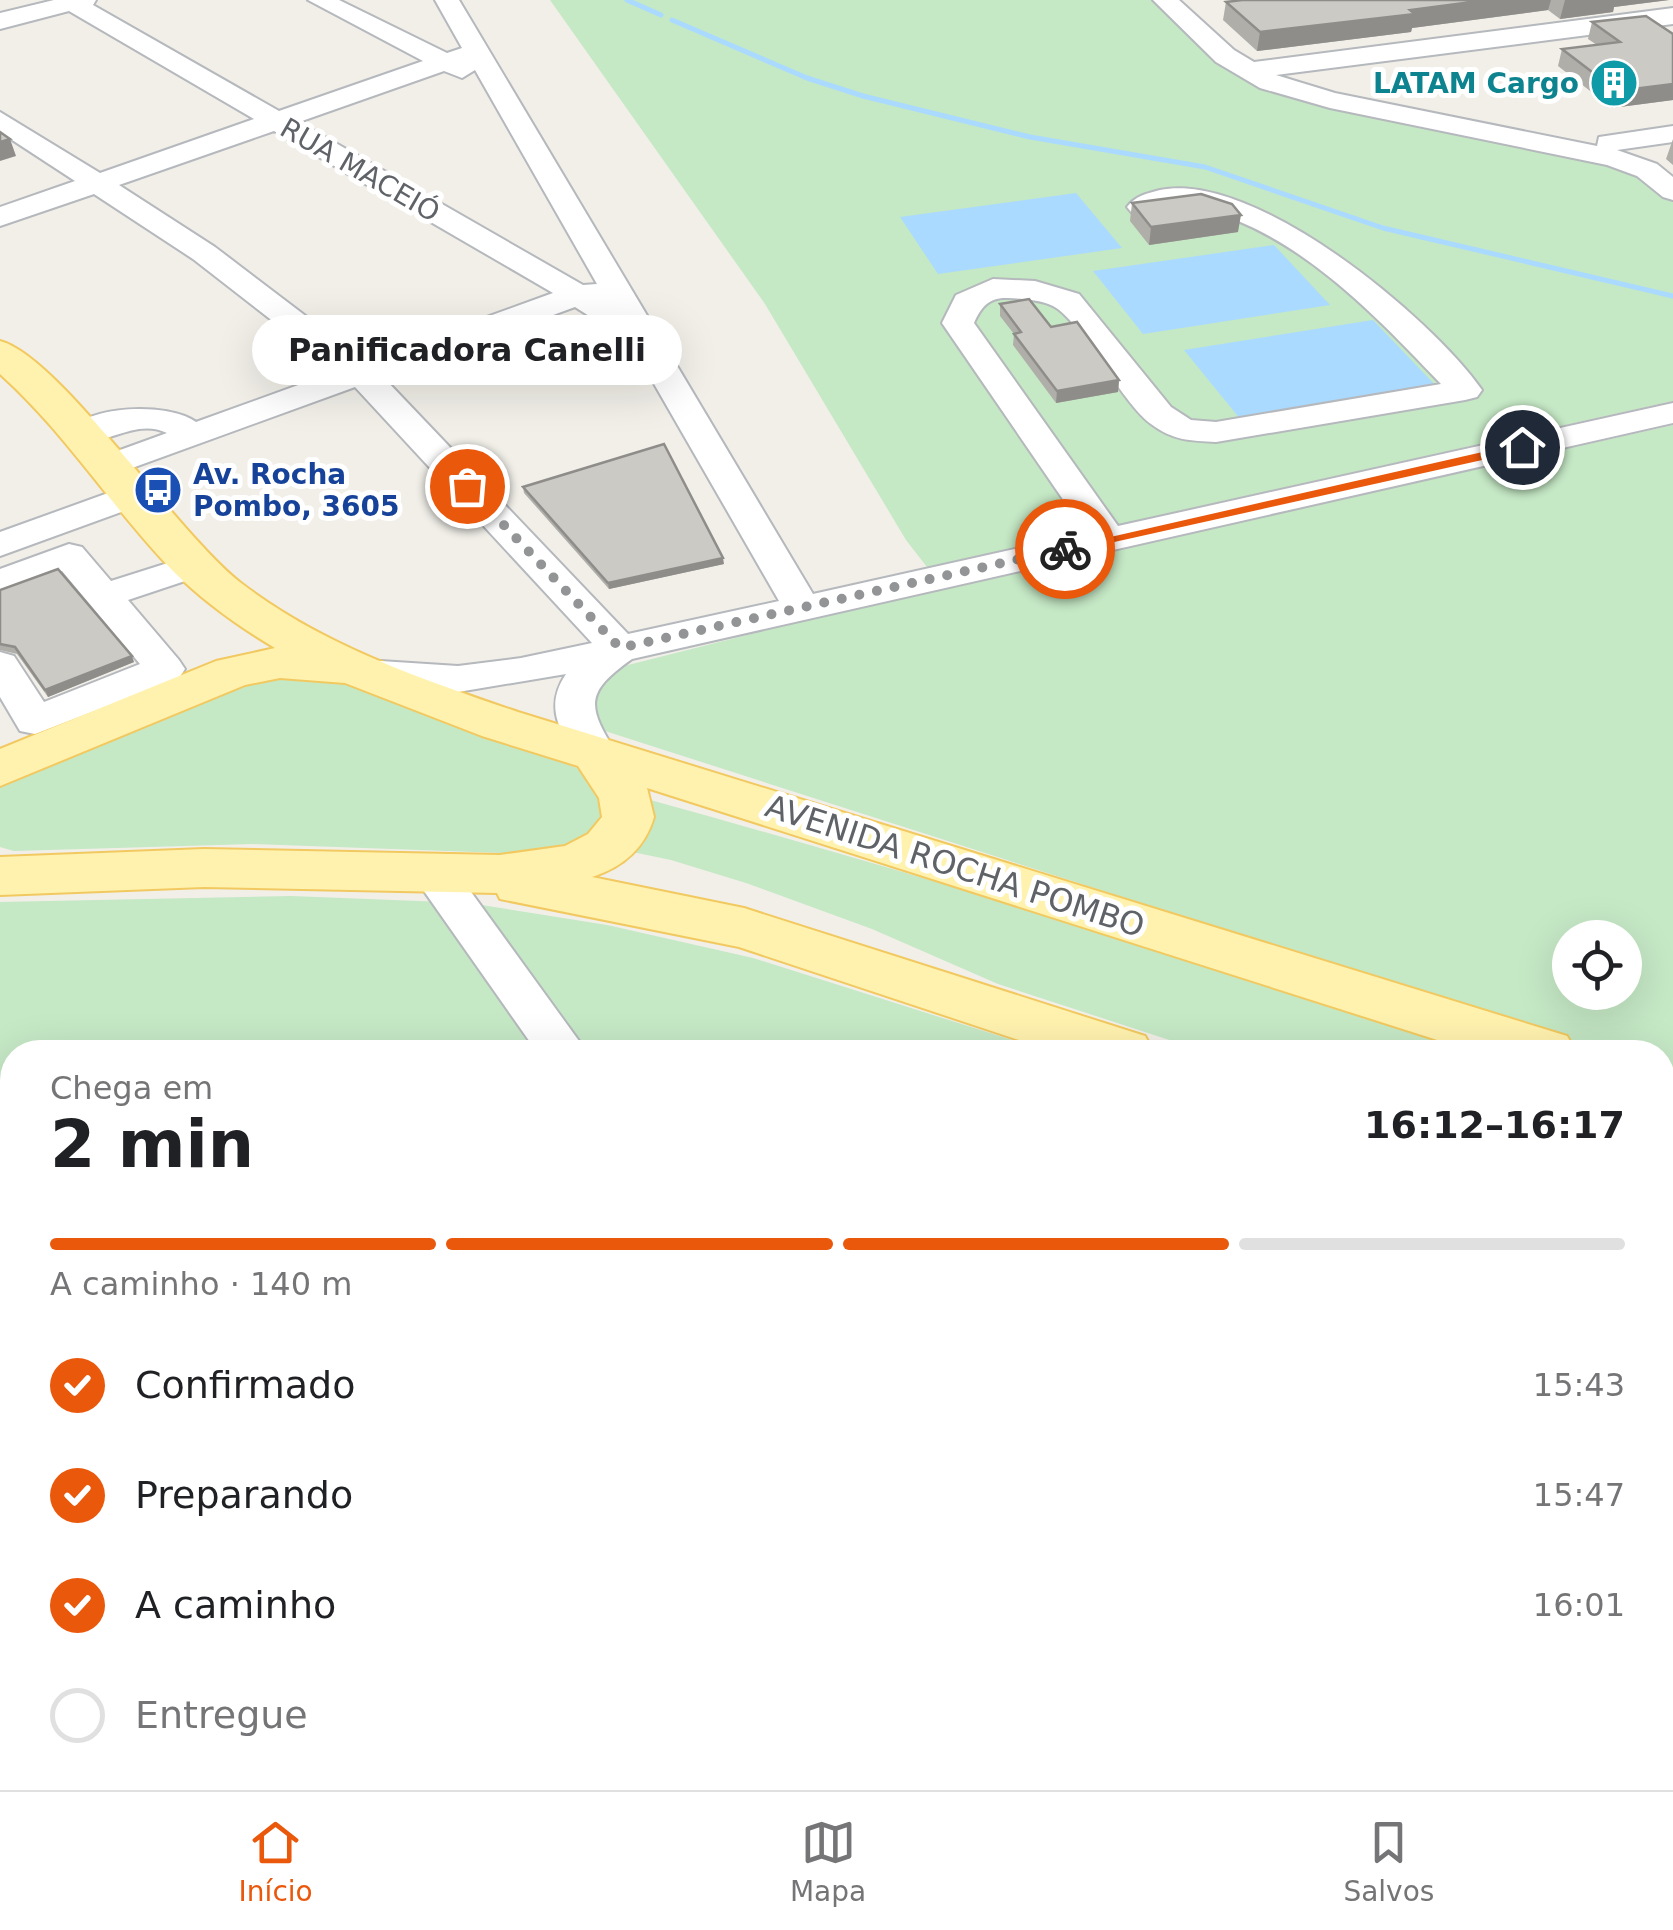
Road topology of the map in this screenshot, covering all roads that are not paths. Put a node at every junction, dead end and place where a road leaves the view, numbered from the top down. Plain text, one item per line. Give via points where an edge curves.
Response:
1 (320, 0) edge
2 (447, 0) edge
3 (1165, 0) edge
4 (74, 1) edge
5 (1673, 16) edge
6 (0, 22) edge
7 (476, 51) junction
8 (446, 62) junction
9 (1246, 71) junction
10 (498, 88) junction
11 (0, 120) edge
12 (276, 121) junction
13 (1673, 134) edge
14 (1609, 143) dead end
15 (97, 183) junction
16 (1673, 191) edge
17 (1142, 207) edge
18 (0, 217) edge
19 (603, 298) junction
20 (0, 353) edge
21 (361, 374) junction
22 (1673, 414) edge
23 (109, 464) junction
24 (1109, 540) junction
25 (0, 546) edge
26 (194, 566) junction
27 (0, 582) edge
28 (103, 596) junction
29 (802, 608) junction
30 (620, 648) junction
31 (0, 665) edge
32 (365, 673) junction
33 (596, 754) junction
34 (0, 769) edge
35 (13, 871) edge
36 (445, 875) junction
37 (555, 1040) edge
38 (1087, 1040) edge
39 (1508, 1040) edge

1 - 8 street
2 - 7 street
3 - 9 street
4 - 6 street
4 - 12 street, RUA MACEIÓ
5 - 9 street
7 - 8 street
7 - 10 street
8 - 10 street
8 - 12 street
9 - 16 street via 1330,100 1634,164
10 - 19 street
11 - 15 street
12 - 15 street
12 - 19 street, RUA MACEIÓ
13 - 14 street
15 - 18 street
15 - 21 street via 216,261
17 - 24 street via 1155,198 1198,198 1286,232 1375,297 1465,390 1216,432 1183,430 1160,414 1068,301 1035,290 993,288 967,302 958,323
19 - 21 street
19 - 29 street, RUA MACEIÓ via 650,346
20 - 23 main road
21 - 23 street via 192,435 175,419 146,416
21 - 30 street
22 - 24 street
23 - 25 street
23 - 26 main road
24 - 29 street
26 - 28 street
26 - 32 main road via 276,627
27 - 28 street via 69,556
28 - 31 street via 165,670 35,721
29 - 30 street
30 - 32 street via 488,676
30 - 33 street via 579,682 572,706 576,727
32 - 33 main road, AVENIDA ROCHA POMBO
32 - 34 main road via 304,663 244,669
33 - 36 main road via 627,799 629,814 616,840 566,864
33 - 39 main road, AVENIDA ROCHA POMBO
35 - 36 main road
36 - 37 street
36 - 38 main road via 616,900 744,928

